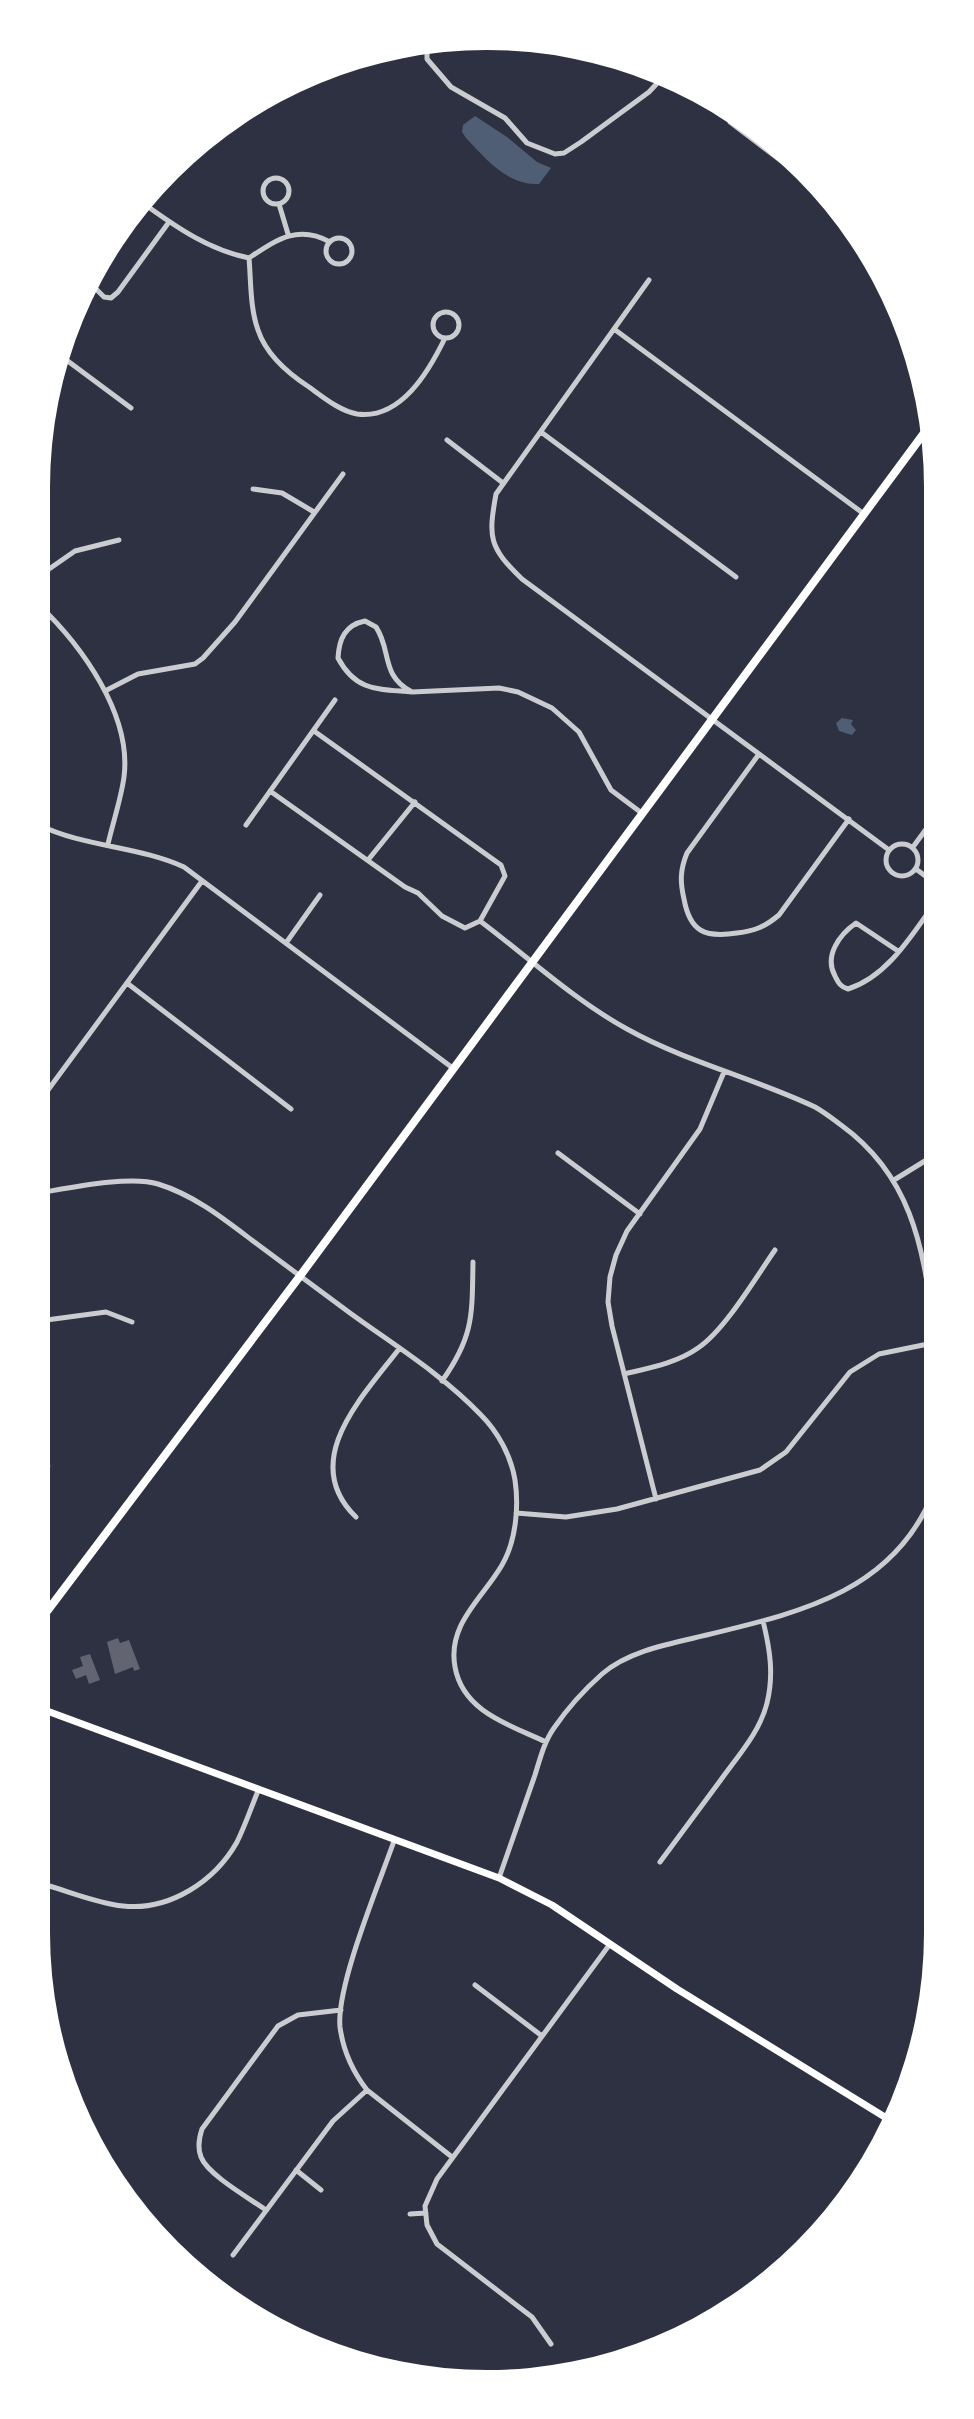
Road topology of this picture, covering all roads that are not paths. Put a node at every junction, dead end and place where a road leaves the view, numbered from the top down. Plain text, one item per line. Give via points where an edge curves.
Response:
1 (428, 53) edge
2 (656, 84) edge
3 (279, 204) junction
4 (150, 208) edge
5 (169, 222) junction
6 (288, 234) junction
7 (330, 242) junction
8 (249, 258) junction
9 (649, 280) dead end
10 (97, 289) edge
11 (614, 329) junction
12 (445, 338) junction
13 (68, 361) edge
14 (131, 408) dead end
15 (540, 432) junction
16 (922, 436) edge
17 (447, 440) dead end
18 (343, 474) dead end
19 (503, 483) junction
20 (253, 489) dead end
21 (314, 512) junction
22 (864, 514) junction
23 (119, 540) dead end
24 (50, 568) edge
25 (736, 577) dead end
26 (50, 618) edge
27 (105, 691) junction
28 (412, 692) junction
29 (335, 700) dead end
30 (713, 719) junction
31 (314, 731) junction
32 (759, 754) junction
33 (270, 791) junction
34 (414, 801) junction
35 (643, 814) junction
36 (849, 819) junction
37 (246, 825) dead end
38 (50, 828) edge
39 (924, 832) edge
40 (108, 844) junction
41 (913, 847) junction
42 (890, 850) junction
43 (368, 860) junction
44 (916, 869) junction
45 (924, 874) edge
46 (202, 880) junction
47 (320, 895) dead end
48 (924, 917) edge
49 (480, 921) junction
50 (286, 943) junction
51 (898, 951) junction
52 (534, 962) junction
53 (127, 983) junction
54 (454, 1069) junction
55 (724, 1072) junction
56 (50, 1087) edge
57 (291, 1109) dead end
58 (558, 1153) dead end
59 (924, 1162) edge
60 (894, 1180) junction
61 (50, 1191) edge
62 (639, 1214) junction
63 (775, 1250) dead end
64 (924, 1257) edge
65 (473, 1262) dead end
66 (300, 1276) junction
67 (50, 1320) edge
68 (132, 1322) dead end
69 (924, 1345) edge
70 (399, 1349) junction
71 (624, 1374) junction
72 (442, 1381) junction
73 (656, 1499) junction
74 (924, 1512) edge
75 (516, 1513) junction
76 (356, 1518) dead end
77 (50, 1607) edge
78 (763, 1621) junction
79 (50, 1712) edge
80 (546, 1742) junction
81 (258, 1791) junction
82 (394, 1841) junction
83 (660, 1862) dead end
84 (499, 1878) junction
85 (50, 1886) edge
86 (610, 1944) junction
87 (475, 1985) dead end
88 (341, 2010) junction
89 (542, 2036) junction
90 (367, 2090) junction
91 (883, 2116) edge
92 (452, 2157) junction
93 (296, 2170) junction
94 (321, 2190) dead end
95 (266, 2210) junction
96 (426, 2213) junction
97 (410, 2214) dead end
98 (233, 2255) dead end
99 (551, 2344) dead end

1 - 2 street via 434,69 451,87 505,118 527,143 555,154 581,142
3 - 3 street via 270,202 263,192 267,182 274,178 289,186 289,196
3 - 6 street
4 - 5 street
5 - 8 street via 225,253
5 - 10 street via 118,292 111,298
6 - 7 street via 314,234
6 - 8 street
7 - 7 street via 340,238 350,242 353,252 348,262 338,265 330,260 326,252
8 - 12 street via 255,318 266,346 301,382 347,411 379,412 405,397 428,370
9 - 11 street
11 - 15 street
11 - 22 street
12 - 12 street via 436,334 433,326 437,316 447,312 456,316 460,326 455,336
13 - 14 street
15 - 19 street
15 - 25 street
16 - 22 main road
17 - 19 street
18 - 21 street
19 - 30 street via 496,494 490,528 501,558 522,579
20 - 21 street via 282,493
21 - 27 street via 230,628 203,658 195,664 138,674
22 - 30 main road
23 - 24 street via 75,551
26 - 27 street
27 - 40 street via 124,738 124,776
28 - 28 street via 392,674 376,627 365,621 350,626 338,646 338,658 349,673 372,689
28 - 35 street via 498,688 545,704 579,732 611,790
29 - 31 street
30 - 32 street
30 - 35 main road
31 - 33 street
31 - 34 street
32 - 36 street
32 - 36 street via 687,853 681,869 687,918 700,930 717,936 766,927
33 - 37 street
33 - 43 street
34 - 43 street
34 - 49 street via 505,870 503,883
35 - 52 main road
36 - 42 street
38 - 40 street
39 - 41 street
40 - 46 street via 161,857
41 - 42 street via 898,844
41 - 44 street via 919,860
42 - 44 street via 886,860 892,873 902,876
43 - 49 street via 418,893 442,916 465,928
44 - 45 street
46 - 50 street
46 - 53 street
47 - 50 street
48 - 51 street
49 - 52 street
50 - 54 street
51 - 51 street via 879,974 848,988 839,984 830,968 830,954 856,923
52 - 54 main road
52 - 55 street via 625,1029
53 - 56 street
53 - 57 street
54 - 66 main road
55 - 60 street via 817,1108 866,1143
55 - 62 street via 700,1129
58 - 62 street
59 - 60 street
60 - 64 street
61 - 66 street via 105,1182 157,1183 204,1205
62 - 71 street via 610,1273 608,1302
63 - 71 street via 717,1330 698,1348 668,1362
65 - 72 street via 470,1333
66 - 70 street
66 - 77 main road
67 - 68 street via 106,1312
69 - 73 street via 879,1354 850,1372 786,1452 760,1470
70 - 72 street
70 - 76 street via 343,1424 332,1455 338,1492
71 - 73 street
72 - 75 street via 483,1416 500,1438 514,1479
73 - 75 street via 566,1517
74 - 78 street via 889,1560 870,1576 832,1598
75 - 80 street via 502,1565 461,1623 456,1637 455,1666 459,1684 471,1702
78 - 80 street via 659,1646 607,1670 575,1700
78 - 83 street via 770,1647 771,1675 760,1722
79 - 81 main road
80 - 84 street
81 - 82 main road
81 - 85 street via 230,1851 203,1882 182,1895 156,1904 122,1906
82 - 84 main road
82 - 88 street
84 - 86 main road via 552,1905
86 - 89 street
86 - 91 main road
87 - 89 street
88 - 90 street via 340,2025 347,2054
88 - 95 street via 298,2015 278,2026 202,2129 198,2143 201,2157 210,2169
89 - 92 street
90 - 92 street
90 - 93 street via 333,2121
92 - 96 street via 436,2179
93 - 94 street
93 - 95 street
95 - 98 street
96 - 97 street
96 - 99 street via 427,2225 437,2244 532,2317

